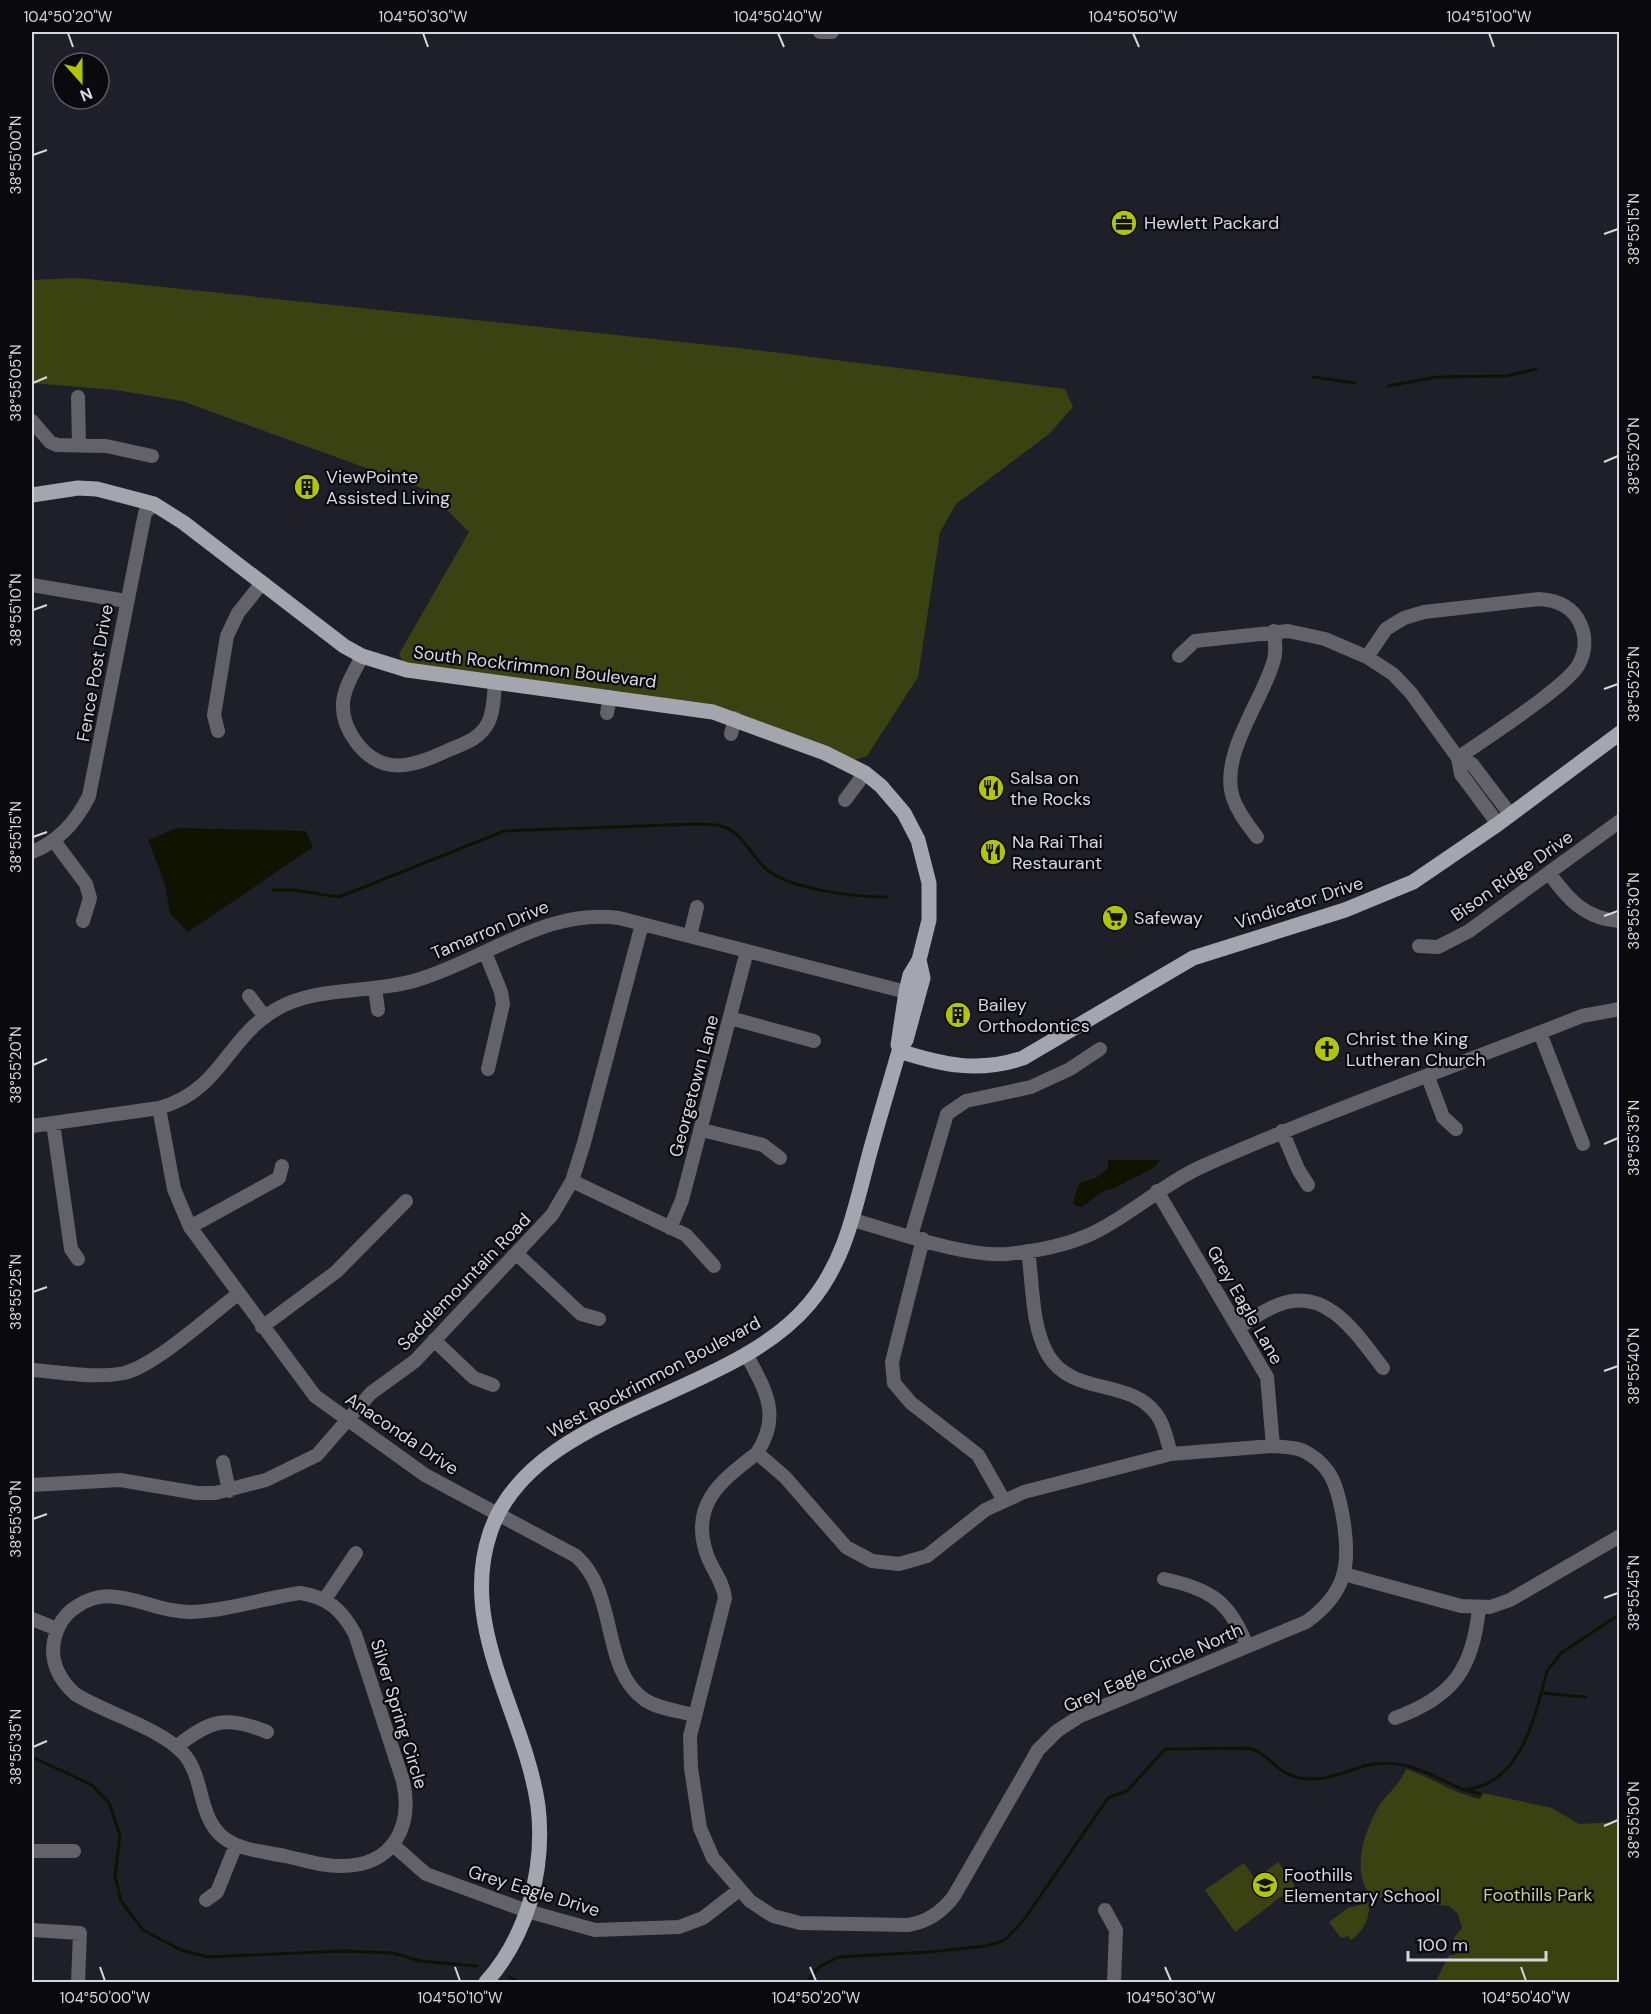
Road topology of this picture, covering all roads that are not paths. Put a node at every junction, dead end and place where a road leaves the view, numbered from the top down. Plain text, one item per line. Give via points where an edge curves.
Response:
1 (820, 32) edge
2 (832, 32) edge
3 (78, 397) dead end
4 (32, 421) edge
5 (79, 445) junction
6 (152, 456) dead end
7 (32, 495) edge
8 (154, 504) junction
9 (262, 583) junction
10 (32, 586) edge
11 (126, 601) junction
12 (1274, 631) junction
13 (362, 656) junction
14 (1179, 656) dead end
15 (1367, 657) junction
16 (495, 682) junction
17 (610, 697) junction
18 (607, 713) dead end
19 (735, 718) junction
20 (218, 732) dead end
21 (1620, 733) edge
22 (730, 734) dead end
23 (1458, 758) junction
24 (865, 773) junction
25 (845, 800) dead end
26 (1510, 814) junction
27 (1620, 821) edge
28 (1497, 824) junction
29 (1257, 837) dead end
30 (54, 841) junction
31 (32, 852) edge
32 (1549, 873) junction
33 (697, 908) dead end
34 (83, 921) dead end
35 (1620, 921) edge
36 (642, 924) junction
37 (690, 936) junction
38 (1419, 946) dead end
39 (747, 951) junction
40 (485, 952) junction
41 (919, 960) junction
42 (375, 988) junction
43 (906, 992) junction
44 (249, 996) dead end
45 (1620, 1009) edge
46 (378, 1010) dead end
47 (265, 1017) junction
48 (730, 1018) junction
49 (1540, 1033) junction
50 (814, 1041) dead end
51 (1100, 1049) dead end
52 (898, 1051) junction
53 (488, 1069) dead end
54 (1428, 1077) junction
55 (159, 1108) junction
56 (53, 1123) junction
57 (32, 1126) edge
58 (1456, 1129) dead end
59 (702, 1130) junction
60 (1282, 1131) junction
61 (1583, 1144) dead end
62 (780, 1158) dead end
63 (282, 1166) dead end
64 (572, 1181) junction
65 (1308, 1185) dead end
66 (1157, 1191) junction
67 (406, 1201) dead end
68 (853, 1220) junction
69 (190, 1227) junction
70 (670, 1228) junction
71 (917, 1237) junction
72 (1028, 1251) junction
73 (517, 1254) junction
74 (78, 1259) dead end
75 (714, 1266) dead end
76 (237, 1295) junction
77 (599, 1319) dead end
78 (262, 1327) junction
79 (1238, 1328) junction
80 (434, 1340) junction
81 (746, 1354) junction
82 (1383, 1368) dead end
83 (32, 1370) edge
84 (493, 1385) dead end
85 (350, 1420) junction
86 (1273, 1446) junction
87 (757, 1453) junction
88 (1171, 1454) junction
89 (223, 1462) dead end
90 (32, 1485) edge
91 (229, 1491) junction
92 (1003, 1499) junction
93 (498, 1514) junction
94 (1620, 1536) edge
95 (356, 1553) dead end
96 (1344, 1574) junction
97 (1164, 1580) dead end
98 (325, 1599) junction
99 (1479, 1608) junction
100 (32, 1619) edge
101 (57, 1629) junction
102 (1247, 1646) junction
103 (694, 1715) junction
104 (1395, 1718) dead end
105 (267, 1732) dead end
106 (177, 1747) junction
107 (236, 1845) junction
108 (393, 1845) junction
109 (32, 1851) edge
110 (74, 1851) dead end
111 (739, 1890) junction
112 (206, 1900) dead end
113 (1105, 1910) dead end
114 (527, 1911) junction
115 (32, 1930) edge
116 (78, 1983) edge
117 (486, 1983) edge
118 (1114, 1983) edge

1 - 2 street
3 - 5 street
4 - 5 street via 51,442
5 - 6 street via 106,446
7 - 8 main road, South Rockrimmon Boulevard via 97,489
8 - 9 main road, South Rockrimmon Boulevard
8 - 11 street, Fence Post Drive via 145,513
9 - 13 main road, South Rockrimmon Boulevard
9 - 20 street via 238,613 227,636 214,715
10 - 11 street
11 - 30 street, Fence Post Drive via 94,780 81,811
12 - 14 street via 1196,641
12 - 15 street via 1312,635
12 - 29 street via 1274,663 1230,775 1238,809
13 - 16 main road, South Rockrimmon Boulevard via 407,670
13 - 16 street via 346,689 344,715 352,738 383,768 420,763 474,739 488,722
15 - 23 street via 1403,684
15 - 23 street via 1386,629 1413,615 1539,599 1558,602 1573,612 1582,627 1585,646 1574,671
16 - 17 main road, South Rockrimmon Boulevard
17 - 18 street
17 - 19 main road, South Rockrimmon Boulevard via 694,708
19 - 22 street
19 - 24 main road, South Rockrimmon Boulevard
21 - 26 main road, Vindicator Drive
23 - 26 street via 1472,764
23 - 28 street via 1461,774
24 - 25 street
24 - 41 main road, South Rockrimmon Boulevard via 904,813 926,862 930,902
26 - 28 main road, Vindicator Drive
27 - 32 street, Bison Ridge Drive
28 - 52 main road, Vindicator Drive via 1404,886 1345,910 1193,958 1023,1058 971,1068
30 - 31 street
30 - 34 street via 86,884 90,898
32 - 35 street via 1580,909 1606,920
32 - 38 street, Bison Ridge Drive via 1469,931 1438,947
33 - 37 street
36 - 37 street, Tamarron Drive
36 - 40 street, Tamarron Drive via 606,916 576,917
36 - 64 street, Saddlemountain Road
37 - 39 street, Tamarron Drive
39 - 43 street, Tamarron Drive
39 - 48 street, Georgetown Lane
40 - 42 street, Tamarron Drive via 417,981
40 - 53 street via 503,1005
41 - 43 main road, South Rockrimmon Boulevard
41 - 52 main road, South Rockrimmon Boulevard via 923,978 906,1040
42 - 46 street
42 - 47 street, Tamarron Drive via 297,1000
43 - 52 main road, South Rockrimmon Boulevard
44 - 47 street
45 - 49 street via 1582,1016
47 - 55 street, Tamarron Drive via 201,1088 177,1103
48 - 50 street
48 - 59 street, Georgetown Lane
49 - 54 street
49 - 61 street
51 - 71 street via 1070,1069 1031,1087 966,1101 947,1114
52 - 68 main road, South Rockrimmon Boulevard
54 - 58 street via 1443,1117
54 - 60 street
55 - 56 street, Tamarron Drive
55 - 69 street, Anaconda Drive via 174,1189
56 - 57 street, Tamarron Drive
56 - 74 street via 71,1249
59 - 62 street via 763,1145
59 - 70 street, Georgetown Lane
60 - 65 street
60 - 66 street via 1184,1174
63 - 69 street via 279,1178
64 - 70 street
64 - 73 street, Saddlemountain Road via 552,1215
66 - 72 street via 1088,1235
66 - 79 street, Grey Eagle Lane
67 - 78 street via 336,1272
68 - 71 street
68 - 81 main road, West Rockrimmon Boulevard via 835,1266 810,1303 781,1332
69 - 76 street, Anaconda Drive
70 - 75 street via 696,1243
71 - 72 street via 998,1254
71 - 92 street via 892,1362 894,1383 911,1403 978,1455
72 - 88 street via 1038,1329 1048,1356 1080,1382 1118,1390 1148,1405 1163,1426
73 - 77 street via 581,1314
73 - 80 street, Saddlemountain Road
76 - 78 street, Anaconda Drive
76 - 83 street via 147,1364 125,1373 101,1376
78 - 85 street, Anaconda Drive via 315,1396
79 - 82 street via 1278,1305 1313,1303 1336,1312 1346,1321
79 - 86 street, Grey Eagle Lane via 1267,1377
80 - 84 street via 474,1378
80 - 85 street, Saddlemountain Road via 415,1361 371,1393
81 - 87 street via 764,1387 770,1410 768,1433
81 - 93 main road, West Rockrimmon Boulevard via 558,1449 531,1470
85 - 91 street, Saddlemountain Road via 318,1455 266,1480
85 - 93 street, Anaconda Drive via 425,1475
86 - 88 street
86 - 96 street via 1307,1452 1332,1475 1347,1536
87 - 92 street via 785,1477 846,1547 857,1555 885,1563 899,1564 927,1556
87 - 103 street, Grey Eagle Circle North via 726,1476 705,1510 706,1552 724,1587 725,1598
88 - 92 street
89 - 91 street
90 - 91 street, Saddlemountain Road via 120,1480 197,1493
93 - 103 street, Anaconda Drive via 564,1548 585,1565 602,1593 618,1659 628,1682 645,1700
93 - 114 main road, West Rockrimmon Boulevard via 484,1556 480,1599 487,1637 537,1804 540,1844
94 - 99 street via 1510,1600
95 - 98 street
96 - 99 street
96 - 102 street, Grey Eagle Circle North via 1332,1598 1315,1615
97 - 102 street via 1218,1599 1238,1621
98 - 101 street via 300,1593 189,1612 111,1595 84,1601 73,1608
98 - 108 street, Silver Spring Circle via 342,1612 356,1634 403,1781 406,1814
99 - 104 street via 1473,1648 1460,1674 1437,1698
100 - 101 street
101 - 106 street via 54,1659 65,1684 86,1701
102 - 111 street, Grey Eagle Circle North via 1080,1716 1057,1731 1031,1761 954,1896 940,1912 920,1923 800,1923 763,1911
103 - 111 street, Grey Eagle Circle North via 689,1752 700,1828 713,1858
105 - 106 street via 234,1721 213,1722
106 - 107 street via 193,1770 214,1828
107 - 108 street via 345,1866 371,1861
107 - 112 street via 216,1892
108 - 114 street, Grey Eagle Drive via 426,1874
109 - 110 street
111 - 114 street, Grey Eagle Drive via 703,1918 679,1927 596,1930
113 - 118 street via 1116,1930
114 - 117 main road, West Rockrimmon Boulevard via 512,1945
115 - 116 street via 80,1933

